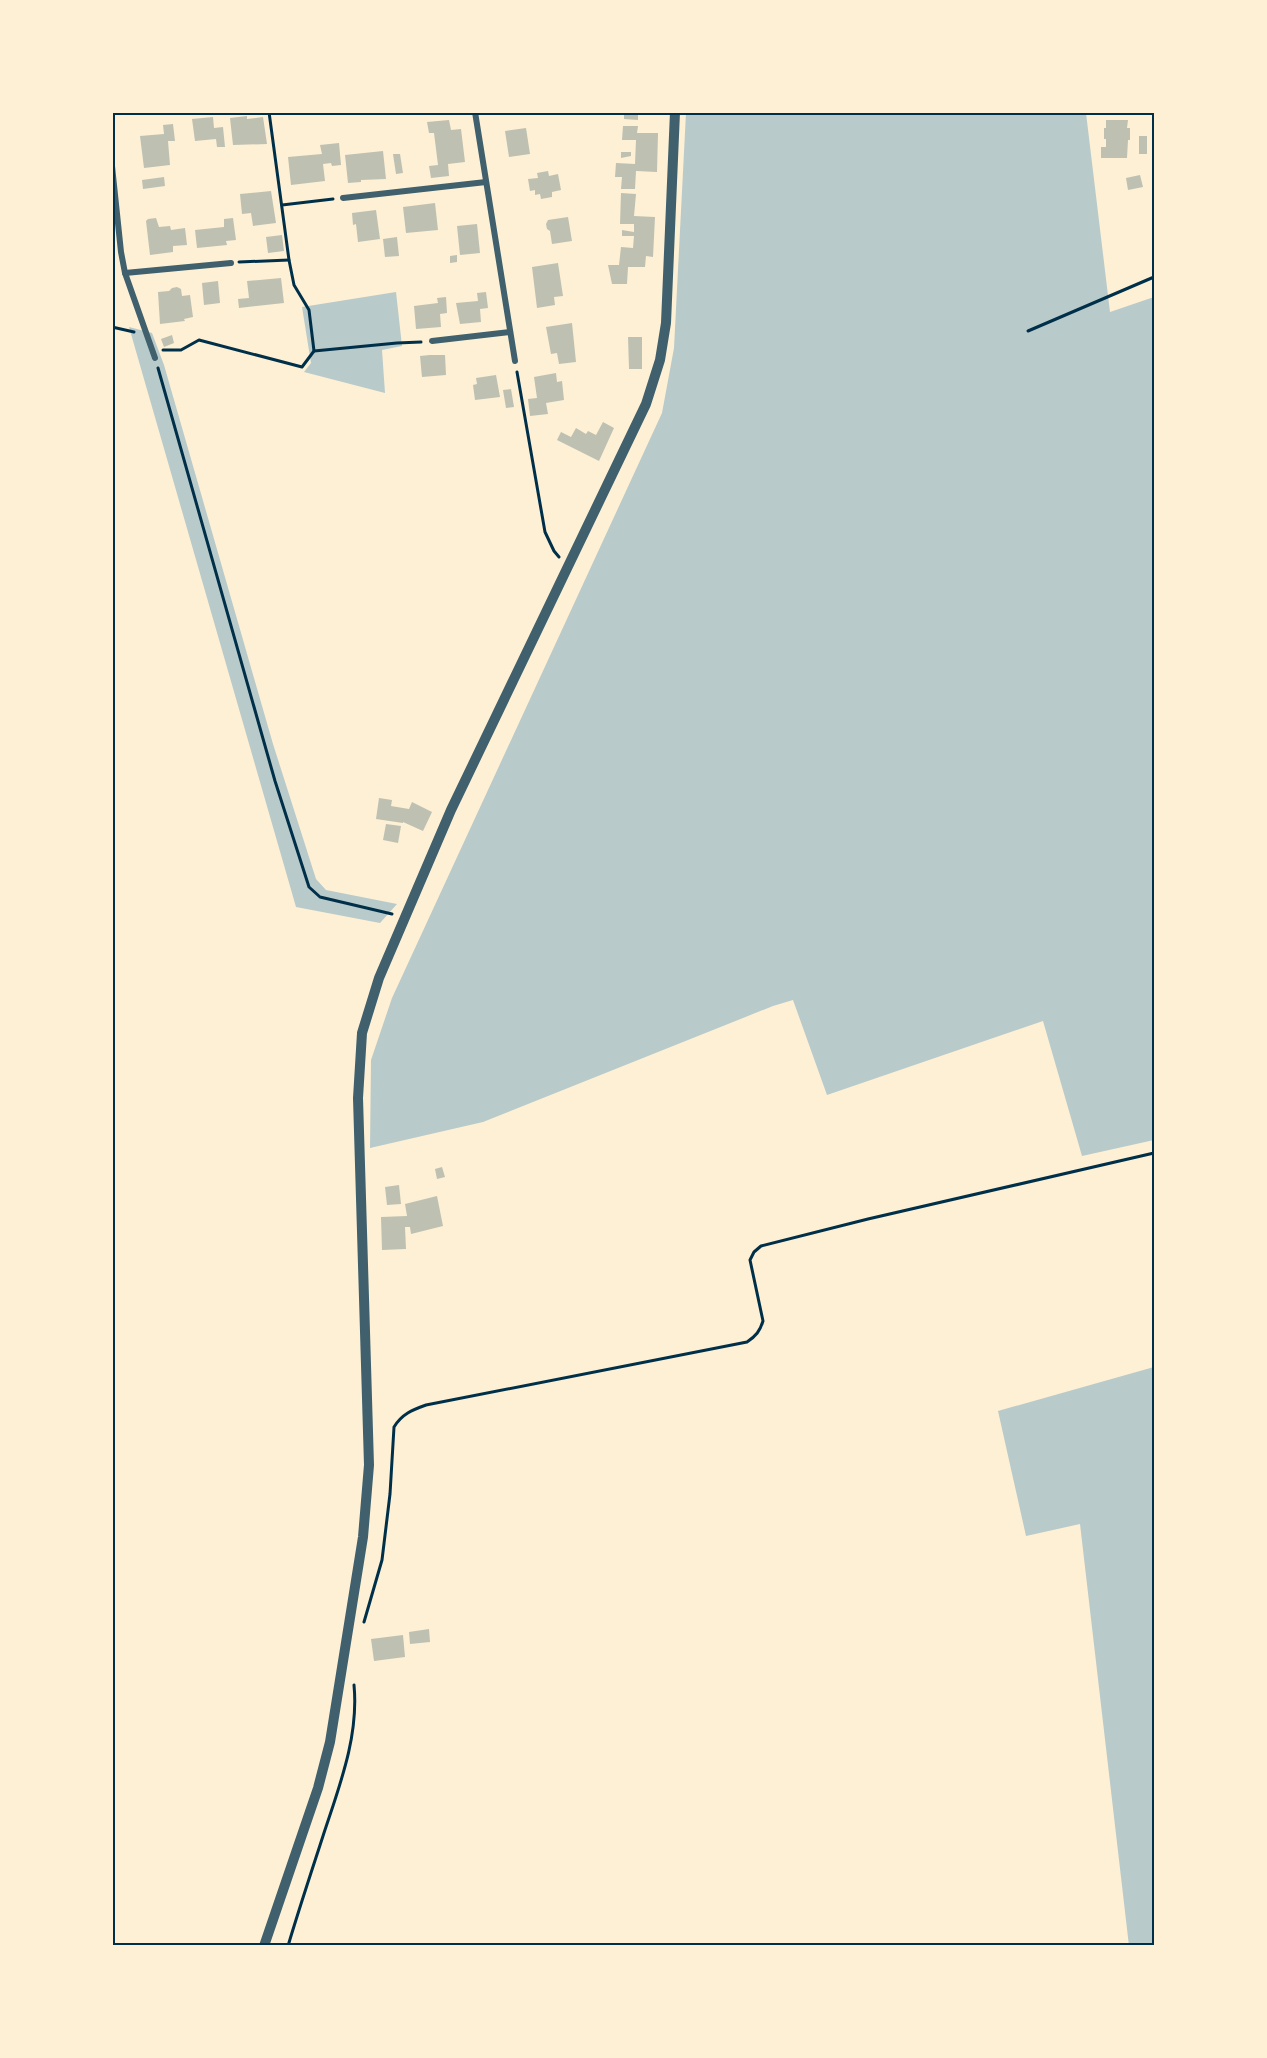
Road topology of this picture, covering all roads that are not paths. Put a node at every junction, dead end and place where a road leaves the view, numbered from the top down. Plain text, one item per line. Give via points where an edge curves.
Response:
1 (475, 112) edge
2 (675, 112) edge
3 (112, 166) edge
4 (486, 182) junction
5 (343, 198) road end
6 (231, 262) road end
7 (125, 273) junction
8 (510, 332) junction
9 (432, 341) road end
10 (155, 358) road end
11 (515, 361) road end
12 (264, 1946) edge

1 - 4 street
2 - 12 street via 666,323 660,360 646,404 452,810 378,978 362,1033 358,1098 369,1465 363,1537 330,1742
3 - 7 street
4 - 5 street
4 - 8 street
6 - 7 street
7 - 10 street
8 - 9 street
8 - 11 street

